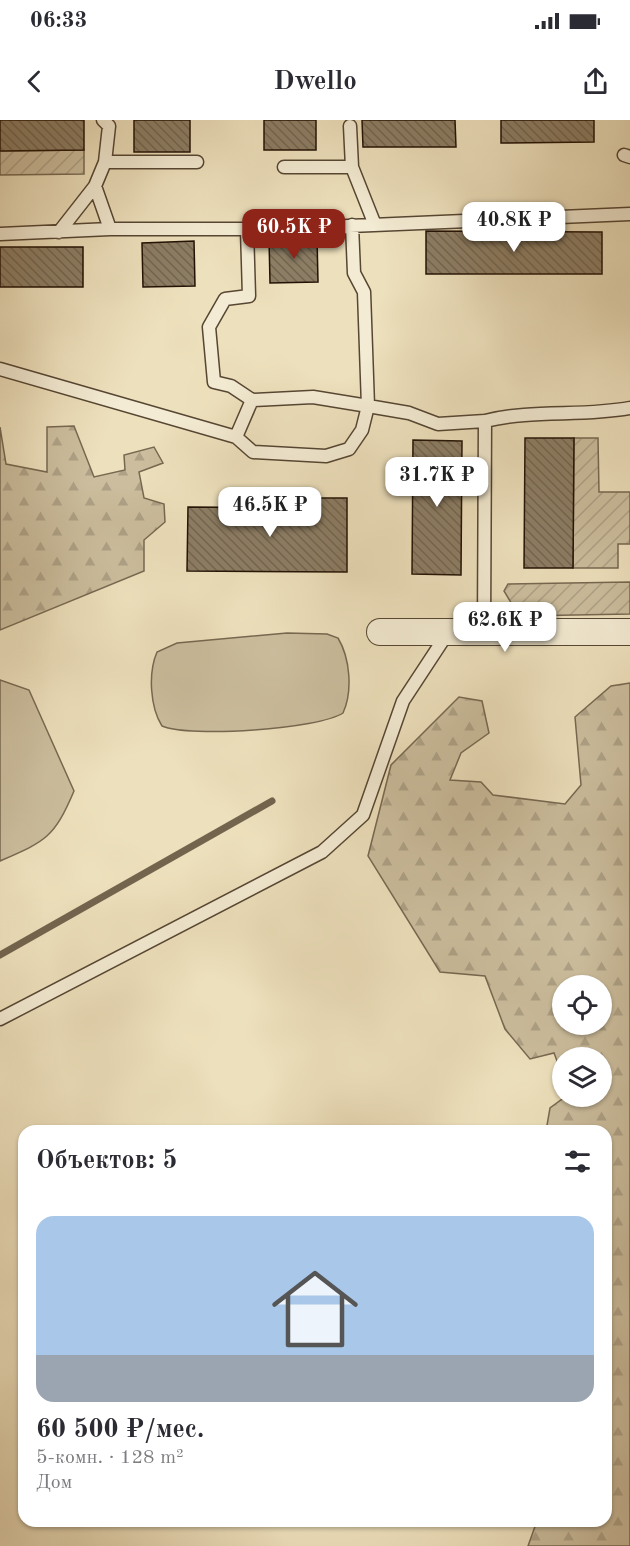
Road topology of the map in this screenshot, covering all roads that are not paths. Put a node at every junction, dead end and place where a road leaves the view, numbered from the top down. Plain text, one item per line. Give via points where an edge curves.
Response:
1 (104, 120) edge
2 (350, 126) dead end
3 (105, 162) junction
4 (197, 162) dead end
5 (284, 167) dead end
6 (352, 167) junction
7 (95, 186) junction
8 (630, 214) edge
9 (352, 225) junction
10 (375, 225) junction
11 (110, 229) junction
12 (247, 229) junction
13 (60, 232) junction
14 (0, 234) edge
15 (0, 369) edge
16 (252, 400) junction
17 (368, 406) junction
18 (630, 408) edge
19 (485, 421) junction
20 (236, 437) junction
21 (449, 630) junction
22 (484, 631) junction
23 (380, 632) dead end
24 (630, 632) edge
25 (0, 1019) edge

1 - 3 lane via 109,126
2 - 6 lane
3 - 4 lane
3 - 7 lane
5 - 6 lane
6 - 10 lane
7 - 11 lane
7 - 13 lane
8 - 10 lane
9 - 10 lane
9 - 12 lane
9 - 17 lane via 354,273 364,292
11 - 12 lane
11 - 13 lane
12 - 16 lane via 249,296 225,299 209,327 214,382 231,386
13 - 14 lane
15 - 20 lane
16 - 17 lane via 314,397
16 - 20 lane
17 - 19 lane via 409,413 438,424
17 - 20 lane via 363,430 349,449 326,456 253,452
18 - 19 lane via 513,414
19 - 22 lane
21 - 22 street
21 - 23 street
21 - 25 lane via 403,701 363,815 322,852
22 - 24 street

